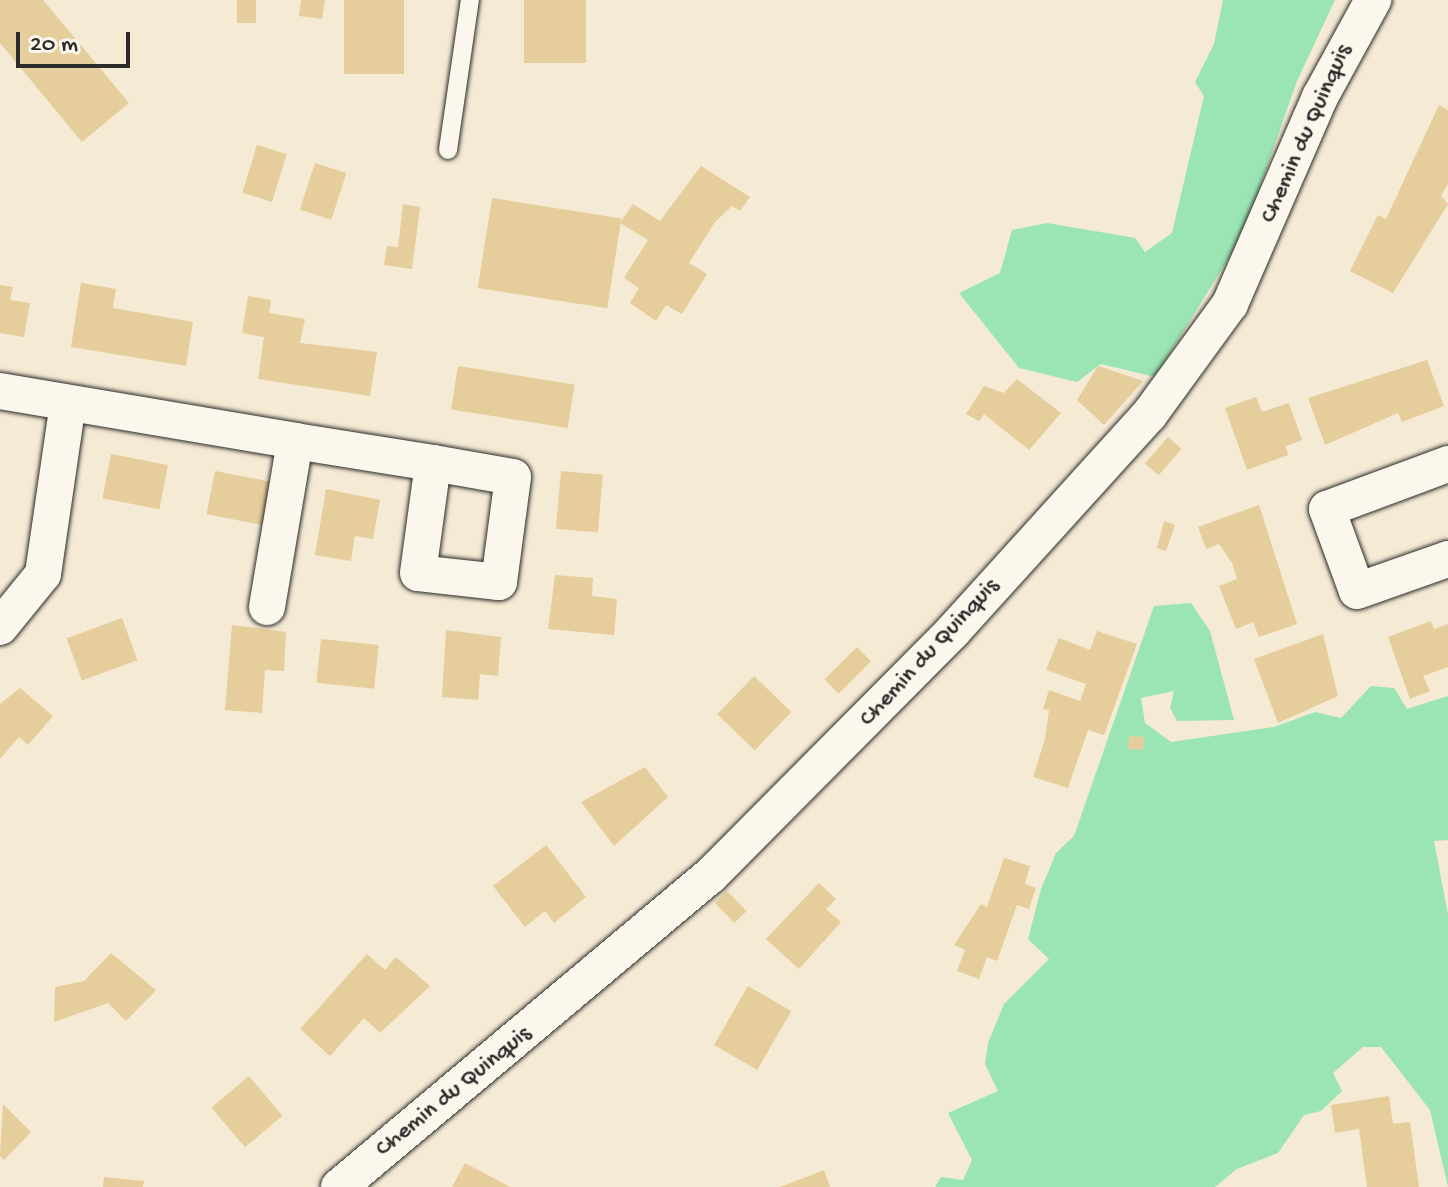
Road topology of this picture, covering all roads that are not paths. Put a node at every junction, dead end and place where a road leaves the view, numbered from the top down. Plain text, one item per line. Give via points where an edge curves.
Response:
1 (470, 0) edge
2 (1373, 0) edge
3 (448, 150) dead end
4 (0, 391) edge
5 (68, 403) junction
6 (295, 441) junction
7 (433, 463) dead end
8 (1448, 464) edge
9 (1448, 559) edge
10 (267, 607) dead end
11 (0, 627) edge
12 (339, 1187) edge

1 - 3 lane
2 - 12 street, Chemin du Quinquis via 1320,97 1230,304 1149,415 953,631 720,867
4 - 5 street
5 - 6 street
5 - 11 street via 43,574
6 - 7 street
6 - 10 street
8 - 9 street via 1327,509 1357,591

